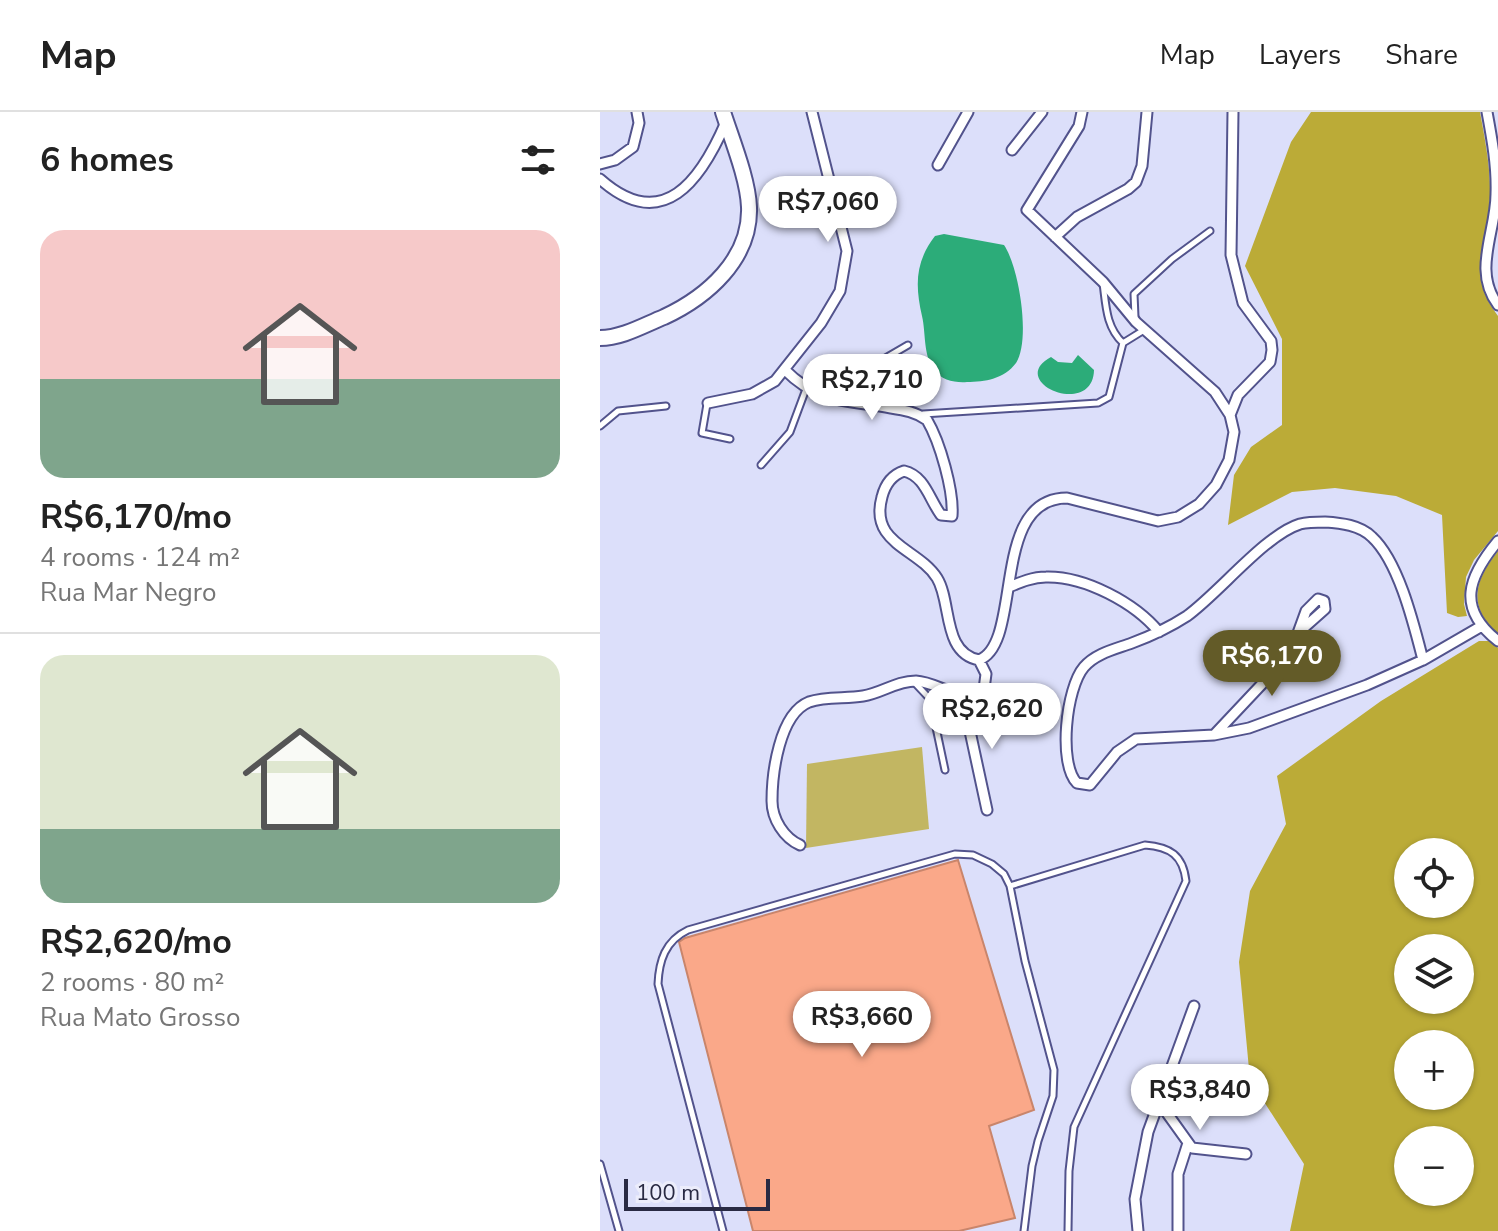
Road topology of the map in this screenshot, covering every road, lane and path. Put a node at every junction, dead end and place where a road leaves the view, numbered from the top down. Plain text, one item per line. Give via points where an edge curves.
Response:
1 (637, 112) edge
2 (812, 112) edge
3 (968, 112) edge
4 (1042, 112) edge
5 (1082, 112) edge
6 (1147, 112) edge
7 (1233, 112) edge
8 (1487, 112) edge
9 (725, 117) edge
10 (1012, 150) dead end
11 (600, 164) edge
12 (938, 165) dead end
13 (600, 179) edge
14 (830, 184) junction
15 (749, 206) junction
16 (1210, 231) dead end
17 (1055, 237) junction
18 (1103, 282) junction
19 (1498, 305) edge
20 (1136, 322) junction
21 (1145, 330) junction
22 (600, 338) edge
23 (1123, 343) junction
24 (908, 345) dead end
25 (785, 370) junction
26 (806, 389) junction
27 (708, 403) joint
28 (666, 406) dead end
29 (920, 415) junction
30 (1230, 415) junction
31 (600, 426) edge
32 (730, 439) dead end
33 (761, 465) dead end
34 (1498, 541) edge
35 (1009, 587) junction
36 (1322, 612) dead end
37 (1480, 627) junction
38 (1159, 632) junction
39 (1498, 641) edge
40 (979, 660) junction
41 (1423, 660) junction
42 (914, 681) junction
43 (968, 696) junction
44 (1214, 735) junction
45 (945, 770) dead end
46 (987, 810) dead end
47 (800, 845) dead end
48 (1010, 886) junction
49 (1194, 1006) dead end
50 (1159, 1102) junction
51 (1188, 1143) junction
52 (1246, 1154) dead end
53 (600, 1164) edge
54 (619, 1231) edge
55 (723, 1231) edge
56 (1024, 1231) edge
57 (1068, 1231) edge
58 (1138, 1231) edge
59 (1178, 1231) edge

1 - 11 street via 633,147
2 - 14 street
3 - 12 street
4 - 10 street
5 - 17 street via 1079,126 1027,210
6 - 17 street via 1136,182 1077,217
7 - 30 street via 1231,255 1243,303 1272,350 1270,362 1238,395
8 - 19 street via 1496,196 1484,263
9 - 13 street via 715,148 674,197 642,202
9 - 15 main road
14 - 15 path
14 - 25 street via 847,251 845,269 833,306
15 - 22 main road via 740,248 709,289 675,312
16 - 20 lane via 1134,294
17 - 18 street
18 - 20 street
18 - 23 lane via 1106,315
20 - 21 street
21 - 23 lane
21 - 30 street via 1215,392
23 - 29 lane via 1109,397 1098,403
24 - 26 lane via 865,370
25 - 26 street
25 - 27 street via 764,389
26 - 29 street
26 - 33 lane via 790,432
27 - 32 lane via 702,433
28 - 31 lane via 618,411
29 - 40 street via 939,448 952,516 941,515 921,480 904,471 889,480 880,518 892,540 937,577 953,635 967,656
30 - 35 street via 1234,432 1229,460 1199,504 1158,521 1054,498 1027,519
34 - 37 street via 1473,579 1470,603
35 - 38 street via 1047,576 1068,580 1131,605
35 - 40 street via 991,651
36 - 44 street via 1298,633 1262,684
37 - 39 street
37 - 41 street
38 - 41 street via 1191,613 1278,535 1304,523 1341,523 1372,537 1388,561 1409,607
38 - 44 street via 1096,657 1075,680 1067,716 1073,778 1090,785 1117,752 1136,739
40 - 43 street via 986,674 984,689
41 - 44 street via 1249,728
42 - 43 street
42 - 45 lane via 930,699
42 - 47 street via 868,695 807,703 798,710 778,747 772,805 787,837
43 - 46 street via 968,722
48 - 55 lane via 992,864 955,854 688,930 668,944 658,984
48 - 56 lane via 1054,1070 1053,1096 1032,1166
48 - 57 lane via 1145,845 1160,846 1184,865 1186,881 1074,1127
49 - 50 street
50 - 51 street
50 - 58 street via 1135,1199
51 - 52 street via 1192,1148
51 - 59 street via 1178,1174
53 - 54 lane

